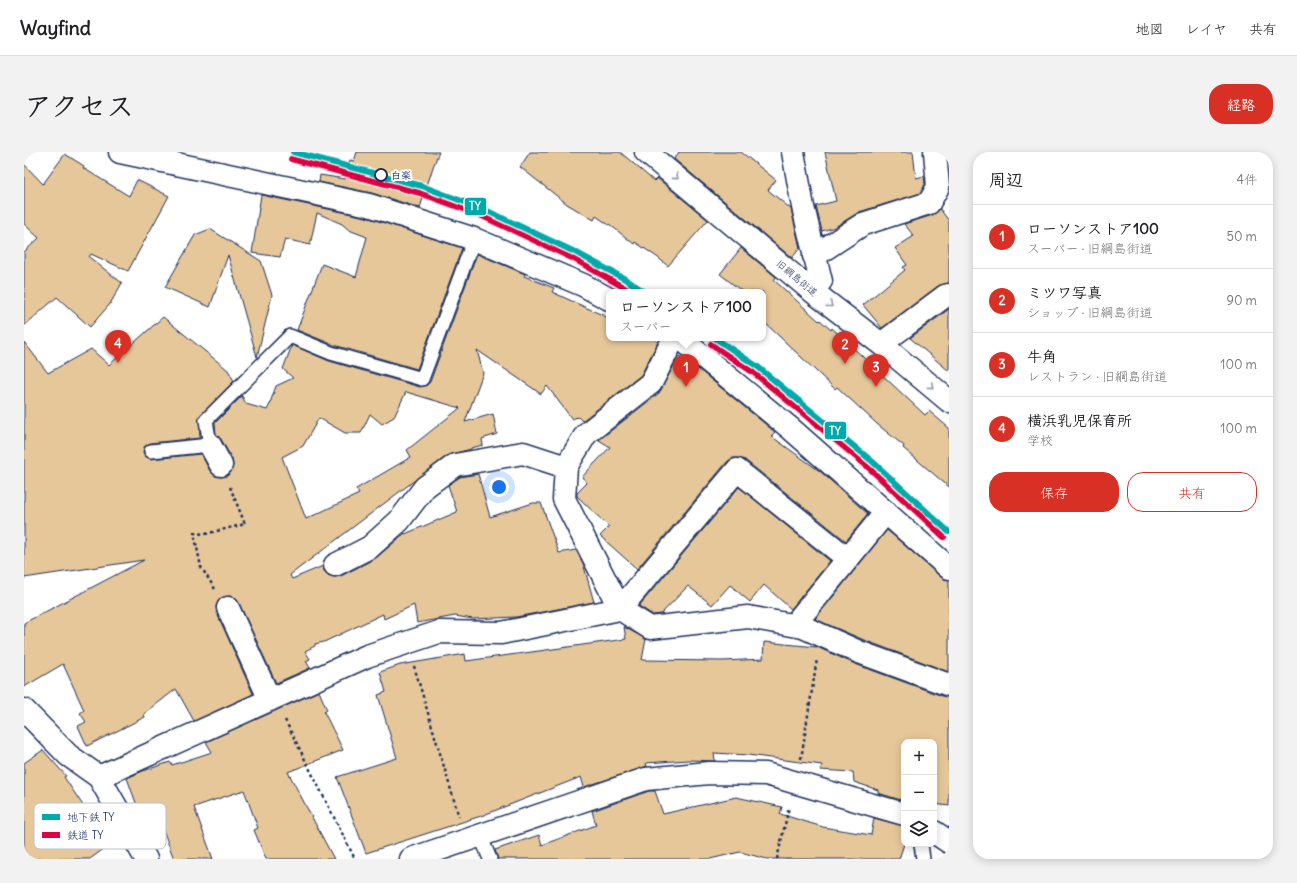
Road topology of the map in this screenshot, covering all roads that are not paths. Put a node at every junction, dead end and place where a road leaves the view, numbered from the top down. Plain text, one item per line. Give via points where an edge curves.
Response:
1 (120, 152) edge
2 (646, 152) edge
3 (793, 152) edge
4 (935, 152) edge
5 (474, 239) junction
6 (814, 256) junction
7 (812, 291) junction
8 (949, 295) edge
9 (606, 297) edge
10 (672, 341) edge
11 (684, 341) edge
12 (881, 344) junction
13 (949, 401) edge
14 (210, 446) junction
15 (151, 451) dead end
16 (221, 465) road end
17 (566, 467) junction
18 (886, 512) junction
19 (848, 559) junction
20 (335, 565) dead end
21 (949, 568) edge
22 (228, 608) road end
23 (620, 609) junction
24 (794, 625) junction
25 (949, 685) edge
26 (272, 699) junction
27 (24, 710) edge
28 (99, 777) junction
29 (113, 803) edge
30 (901, 813) edge
31 (937, 834) edge
32 (473, 838) junction
33 (949, 842) edge
34 (921, 847) edge
35 (137, 849) edge
36 (142, 858) edge
37 (411, 859) edge
38 (490, 859) edge
39 (923, 859) edge

1 - 5 street via 369,205
2 -> 7 street, 旧綱島街道
3 - 6 street
4 - 6 street via 938,187 929,203 863,224
5 - 9 street via 583,285
5 - 14 lane via 422,379 331,353 290,336 206,420
6 - 7 street via 821,281
7 -> 12 street, 旧綱島街道
8 - 12 street
10 - 17 street via 651,383 586,434
11 - 18 street via 790,428
12 -> 13 street, 旧綱島街道
14 - 15 lane
14 - 16 street
17 - 20 street via 523,453 455,466 425,487 399,521 370,547
17 - 23 street via 564,499
18 - 19 street
18 - 21 street
19 - 23 street via 736,470
19 - 24 street
22 - 26 street
23 - 24 street via 650,628 748,617
23 - 26 street via 501,633 439,632 367,656
24 - 25 street
26 - 28 street
27 - 28 street via 68,755
28 - 29 street
30 - 32 street via 766,774 709,773 646,779
31 - 33 street
32 - 37 street
32 - 38 lane
34 - 39 lane
35 - 36 street

